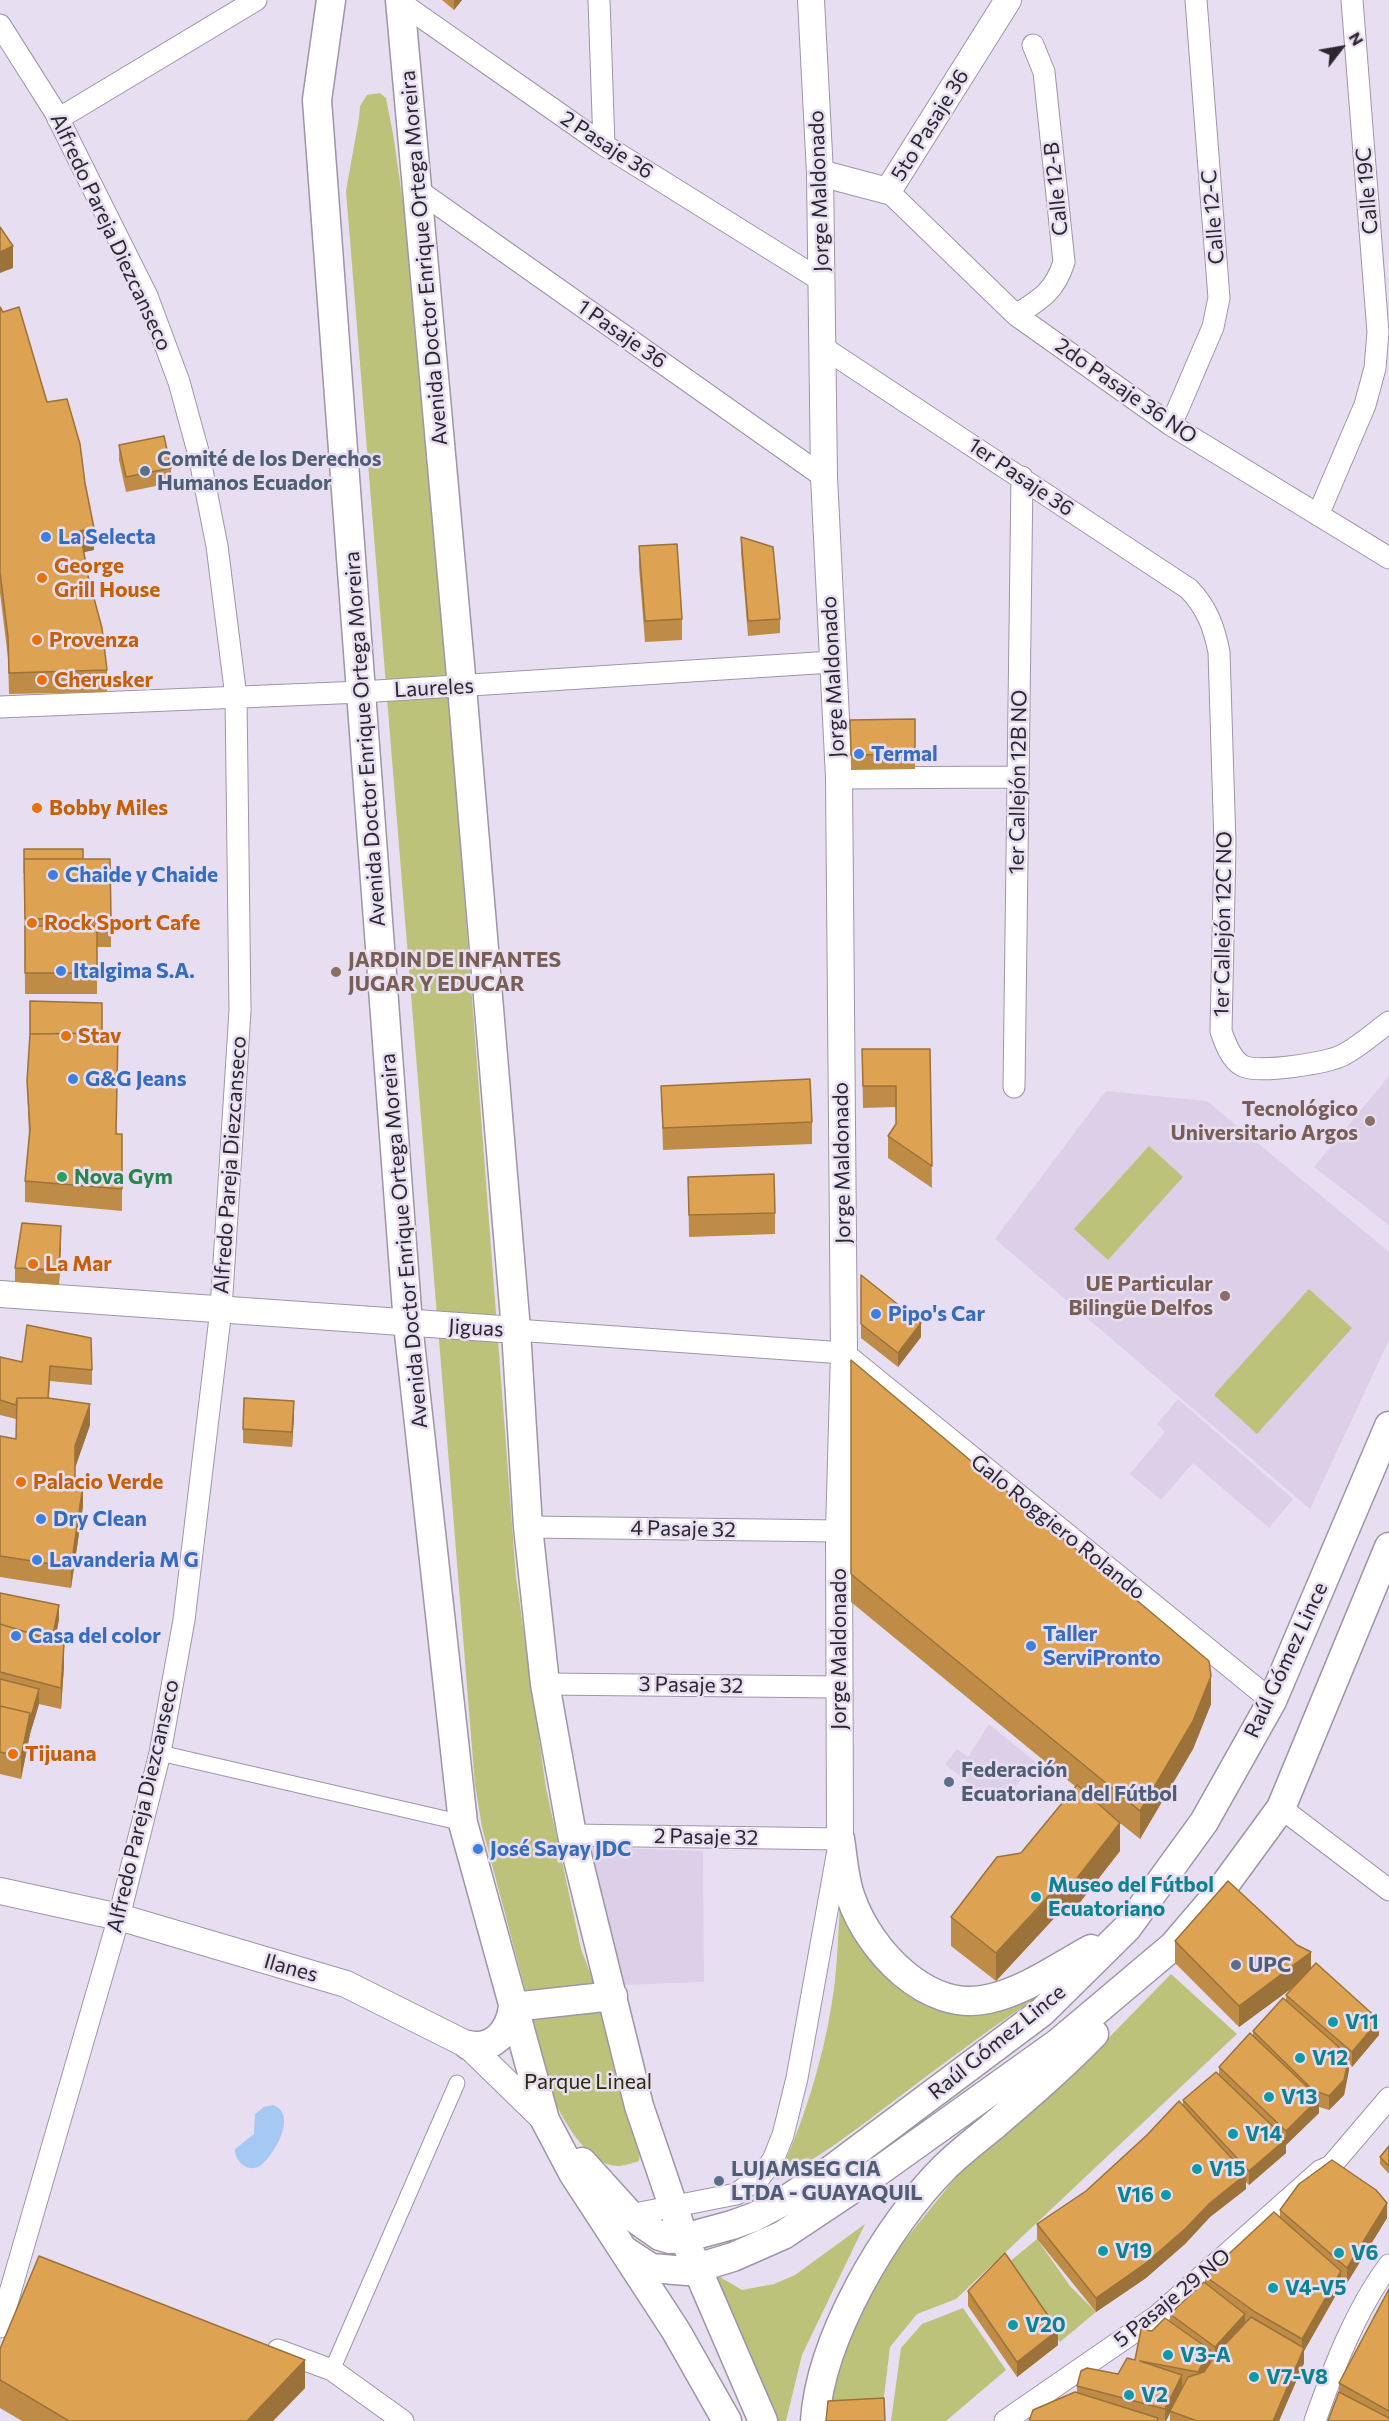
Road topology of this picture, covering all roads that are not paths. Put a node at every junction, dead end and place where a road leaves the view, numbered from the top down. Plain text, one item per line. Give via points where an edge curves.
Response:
1 (256, 0) edge
2 (331, 0) edge
3 (599, 0) edge
4 (811, 0) edge
5 (1196, 0) edge
6 (1352, 0) edge
7 (399, 1) edge
8 (1004, 5) edge
9 (0, 25) edge
10 (1033, 45) dead end
11 (58, 119) junction
12 (604, 145) junction
13 (820, 173) junction
14 (419, 191) junction
15 (888, 191) junction
16 (822, 281) junction
17 (1016, 315) junction
18 (824, 348) junction
19 (1171, 425) junction
20 (825, 477) junction
21 (1022, 477) junction
22 (1318, 515) junction
23 (1389, 558) edge
24 (1210, 617) joint
25 (832, 662) junction
26 (462, 687) junction
27 (362, 692) junction
28 (236, 697) junction
29 (0, 707) edge
30 (1018, 777) junction
31 (839, 778) junction
32 (1389, 1022) edge
33 (1014, 1087) dead end
34 (0, 1294) edge
35 (220, 1309) junction
36 (408, 1324) junction
37 (516, 1330) junction
38 (844, 1353) junction
39 (1389, 1426) edge
40 (528, 1527) junction
41 (839, 1531) junction
42 (1389, 1547) edge
43 (545, 1684) junction
44 (838, 1687) junction
45 (1272, 1701) junction
46 (160, 1753) junction
47 (1281, 1808) junction
48 (463, 1823) junction
49 (572, 1835) junction
50 (840, 1839) junction
51 (1389, 1890) edge
52 (0, 1891) edge
53 (119, 1917) junction
54 (1127, 1928) junction
55 (1173, 1946) junction
56 (613, 1996) junction
57 (513, 2007) junction
58 (468, 2045) junction
59 (457, 2083) dead end
60 (1389, 2098) edge
61 (545, 2120) junction
62 (673, 2207) junction
63 (630, 2215) junction
64 (684, 2238) junction
65 (19, 2261) junction
66 (1389, 2265) edge
67 (697, 2268) junction
68 (42, 2269) edge
69 (656, 2283) junction
70 (0, 2328) edge
71 (254, 2341) edge
72 (332, 2370) junction
73 (403, 2421) edge
74 (727, 2421) edge
75 (763, 2421) edge
76 (815, 2421) edge
77 (1005, 2421) edge
78 (1315, 2421) edge

1 - 11 street
2 - 27 main road, Avenida Doctor Enrique Ortega Moreira via 317,100
3 - 12 street
4 - 13 street, Jorge Maldonado
5 - 19 street, Calle 12-C via 1219,298 1213,327
6 - 22 street, Calle 19C via 1378,332 1375,368 1365,405
7 - 12 street, 2 Pasaje 36
7 - 14 main road, Avenida Doctor Enrique Ortega Moreira
8 - 15 street, 5to Pasaje 36
9 - 11 street, Alfredo Pareja Diezcanseco
10 - 17 street, Calle 12-B via 1044,72 1064,262 1059,277 1044,297
11 - 28 street, Alfredo Pareja Diezcanseco via 147,296 179,382 199,455 217,546
12 - 16 street, 2 Pasaje 36
13 - 15 street, 5to Pasaje 36
13 - 16 street, Jorge Maldonado
14 - 20 street, 1 Pasaje 36
14 - 26 main road, Avenida Doctor Enrique Ortega Moreira
15 - 17 street, 2do Pasaje 36 NO
16 - 18 street, Jorge Maldonado
17 - 19 street, 2do Pasaje 36 NO
18 - 20 street, Jorge Maldonado
18 - 21 street, 1er Pasaje 36
19 - 22 street, 2do Pasaje 36 NO
20 - 25 street, Jorge Maldonado
21 - 24 street, 1er Pasaje 36 via 1189,589
21 - 30 street, 1er Callejón 12B NO
22 - 23 street, 2do Pasaje 36 NO
24 - 32 street, 1er Callejón 12C NO via 1219,652 1225,844 1221,1031 1225,1043 1241,1065 1253,1069 1324,1063 1343,1055
25 - 26 street, Laureles
25 - 31 street, Jorge Maldonado
26 - 27 street, Laureles
26 - 37 main road, Avenida Doctor Enrique Ortega Moreira
27 - 28 street, Laureles
27 - 36 main road, Avenida Doctor Enrique Ortega Moreira
28 - 29 street, Laureles
28 - 35 street, Alfredo Pareja Diezcanseco via 240,1011
30 - 31 street
30 - 33 street, 1er Callejón 12B NO
31 - 38 street, Jorge Maldonado
34 - 35 street, Jiguas
35 - 36 street, Jiguas
35 - 46 street, Alfredo Pareja Diezcanseco via 183,1620
36 - 37 street, Jiguas
36 - 48 main road, Avenida Doctor Enrique Ortega Moreira
37 - 38 street, Jiguas
37 - 40 main road, Avenida Doctor Enrique Ortega Moreira
38 - 41 street, Jorge Maldonado
38 - 45 street, Galo Roggiero Rolando
39 - 45 main road, Raúl Gómez Lince
40 - 41 street, 4 Pasaje 32
40 - 43 main road, Avenida Doctor Enrique Ortega Moreira
41 - 44 street, Jorge Maldonado
42 - 47 main road, Raúl Gómez Lince
43 - 44 street, 3 Pasaje 32
43 - 49 main road, Avenida Doctor Enrique Ortega Moreira
44 - 50 street, Jorge Maldonado
45 - 54 main road, Raúl Gómez Lince via 1204,1822
46 - 48 street
46 - 53 street, Alfredo Pareja Diezcanseco
47 - 51 street
47 - 55 main road, Raúl Gómez Lince via 1221,1890
48 - 57 main road, Avenida Doctor Enrique Ortega Moreira
49 - 50 street, 2 Pasaje 32
49 - 56 main road, Avenida Doctor Enrique Ortega Moreira
50 - 54 main road via 850,1897 869,1935 894,1966 939,1994 986,2000 1017,1991
50 - 62 street, Jorge Maldonado via 797,2078 773,2160 760,2177 736,2194
52 - 53 street, Ilanes
53 - 58 street, Ilanes via 346,1984
53 - 65 street, Alfredo Pareja Diezcanseco
54 - 64 main road, Raúl Gómez Lince via 1042,2012 827,2173 754,2217
55 - 67 main road, Raúl Gómez Lince via 1058,2043 811,2218 767,2242
55 - 76 main road via 1128,2000 1069,2060 943,2169 899,2222 864,2277 832,2342
56 - 57 main road
56 - 62 main road, Avenida Doctor Enrique Ortega Moreira via 639,2106
57 - 58 main road via 509,2024 499,2038 485,2046
57 - 61 main road, Avenida Doctor Enrique Ortega Moreira
58 - 61 street, Ilanes
59 - 72 street
60 - 77 street, 5 Pasaje 29 NO via 1340,2171 1320,2171 1157,2316
61 - 63 main road, Raúl Gómez Lince
61 - 69 main road, Avenida Doctor Enrique Ortega Moreira via 616,2241
62 - 63 street, Jorge Maldonado
62 - 64 main road, Avenida Doctor Enrique Ortega Moreira
63 - 64 main road, Raúl Gómez Lince via 660,2236
64 - 67 main road, Avenida Doctor Enrique Ortega Moreira
64 - 69 main road via 670,2251
65 - 68 street
65 - 70 street, Alfredo Pareja Diezcanseco
66 - 78 street via 1372,2288 1338,2358
67 - 69 main road, Raúl Gómez Lince
67 - 75 main road, Avenida Doctor Enrique Ortega Moreira
69 - 74 main road, Avenida Doctor Enrique Ortega Moreira via 686,2348
71 - 72 street
72 - 73 street

